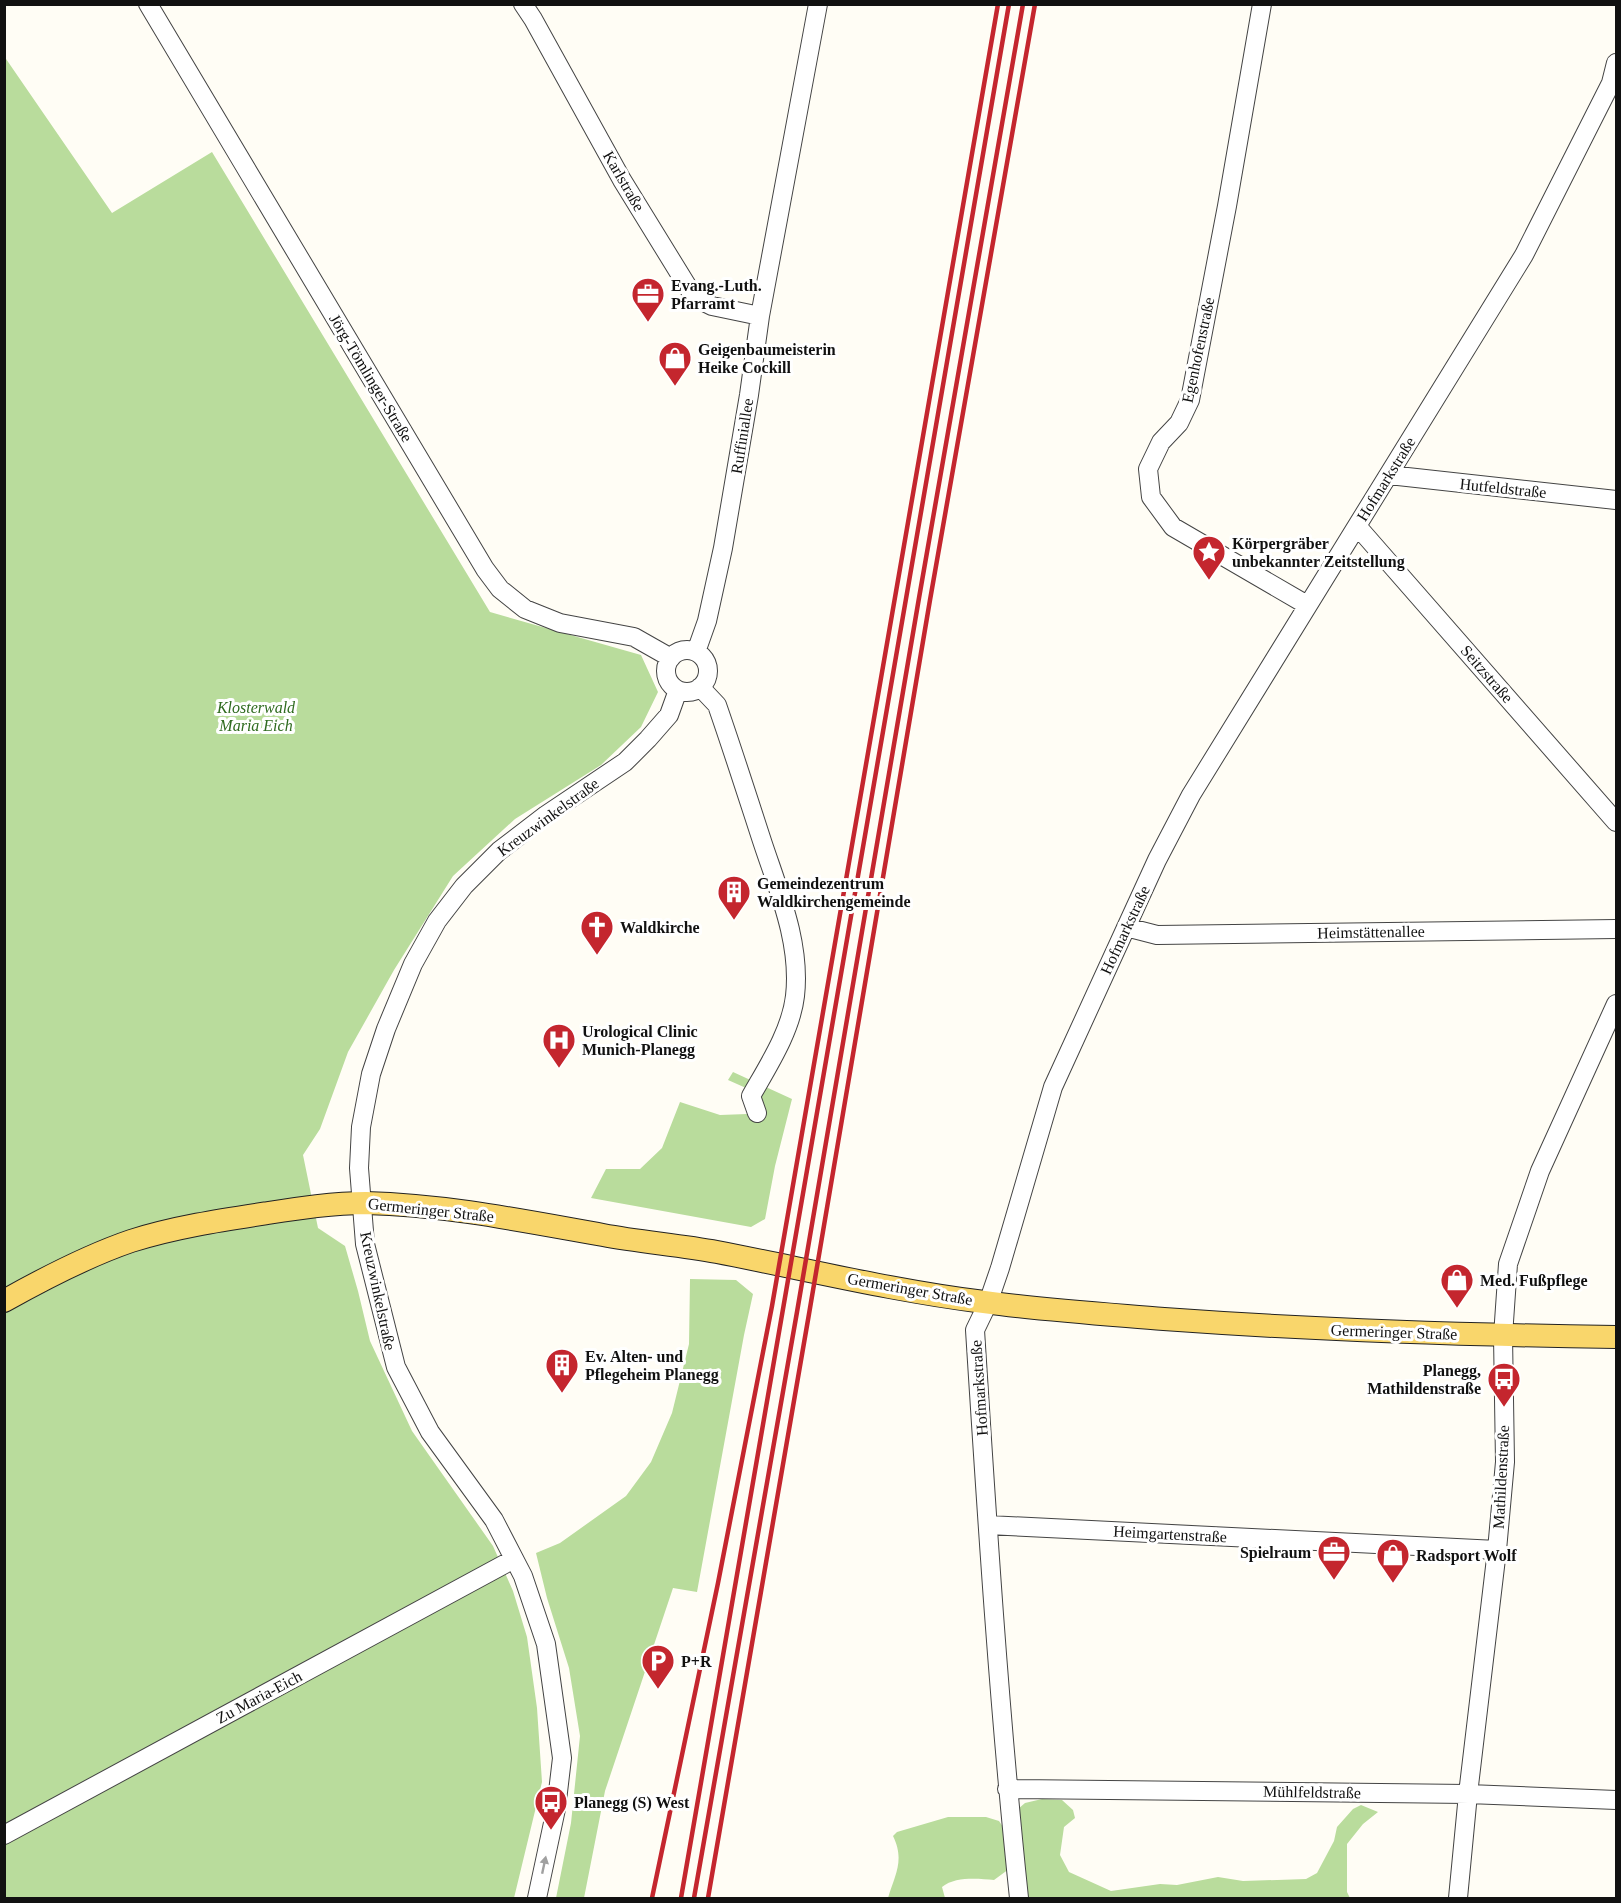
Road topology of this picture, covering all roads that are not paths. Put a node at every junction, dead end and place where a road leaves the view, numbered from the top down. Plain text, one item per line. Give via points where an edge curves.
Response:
1 (148, 4) edge
2 (523, 4) edge
3 (818, 4) edge
4 (1262, 4) edge
5 (1617, 63) edge
6 (760, 316) junction
7 (1389, 475) junction
8 (1617, 500) edge
9 (1357, 526) junction
10 (1307, 605) junction
11 (696, 652) junction
12 (671, 658) junction
13 (700, 687) junction
14 (678, 690) junction
15 (1617, 822) edge
16 (1126, 927) junction
17 (1617, 929) edge
18 (1617, 1004) edge
19 (757, 1113) dead end
20 (362, 1203) junction
21 (4, 1301) edge
22 (988, 1303) junction
23 (1503, 1336) junction
24 (1617, 1337) edge
25 (988, 1525) junction
26 (1497, 1550) junction
27 (514, 1559) junction
28 (1007, 1789) junction
29 (1468, 1794) junction
30 (1617, 1800) edge
31 (4, 1835) edge
32 (537, 1899) edge
33 (1019, 1899) edge
34 (1458, 1899) edge

1 - 12 street, Jörg-Tömlinger-Straße via 500,589 525,609 560,622 634,637
2 - 6 street, Karlstraße via 693,297 711,306
3 - 6 street, Ruffiniallee
4 - 10 street, Egenhofenstraße via 1190,400 1148,469 1151,497 1173,526
5 - 7 street, Hofmarkstraße via 1611,83 1524,255
6 - 11 street, Ruffiniallee via 723,548
7 - 8 street, Hutfeldstraße
7 - 9 street, Hofmarkstraße
9 - 10 street, Hofmarkstraße
9 - 15 street, Seitzstraße
10 - 16 street, Hofmarkstraße via 1191,795
11 - 12 street via 682,651
11 - 13 street via 708,672
12 - 14 street via 667,676
13 - 14 street via 686,692
13 - 19 street via 717,705 778,891 796,965 795,997 782,1041 751,1096
14 - 20 street, Kreuzwinkelstraße via 669,715 648,740 625,762 499,851 437,921 413,964 371,1074 361,1127
16 - 17 street, Heimstättenallee via 1157,935
16 - 22 street, Hofmarkstraße via 1053,1087
18 - 23 street, Mathildenstraße via 1540,1171 1509,1264
20 - 21 main road, Germeringer Straße via 210,1222 133,1240 43,1279
20 - 22 main road, Germeringer Straße via 540,1222
20 - 27 street, Kreuzwinkelstraße via 365,1244 396,1367 430,1432 494,1520
22 - 23 main road, Germeringer Straße via 1241,1325
22 - 25 street, Hofmarkstraße via 975,1330
23 - 24 main road, Germeringer Straße
23 - 26 street, Mathildenstraße via 1505,1462
25 - 26 street, Heimgartenstraße
25 - 28 street, Hofmarkstraße
26 - 29 street, Mathildenstraße
27 - 31 street, Zu Maria-Eich
32 -> 27 street, Kreuzwinkelstraße via 562,1758 546,1644
28 - 29 street, Mühlfeldstraße
28 - 33 street, Hofmarkstraße
29 - 30 street, Mühlfeldstraße
29 - 34 street, Mathildenstraße

